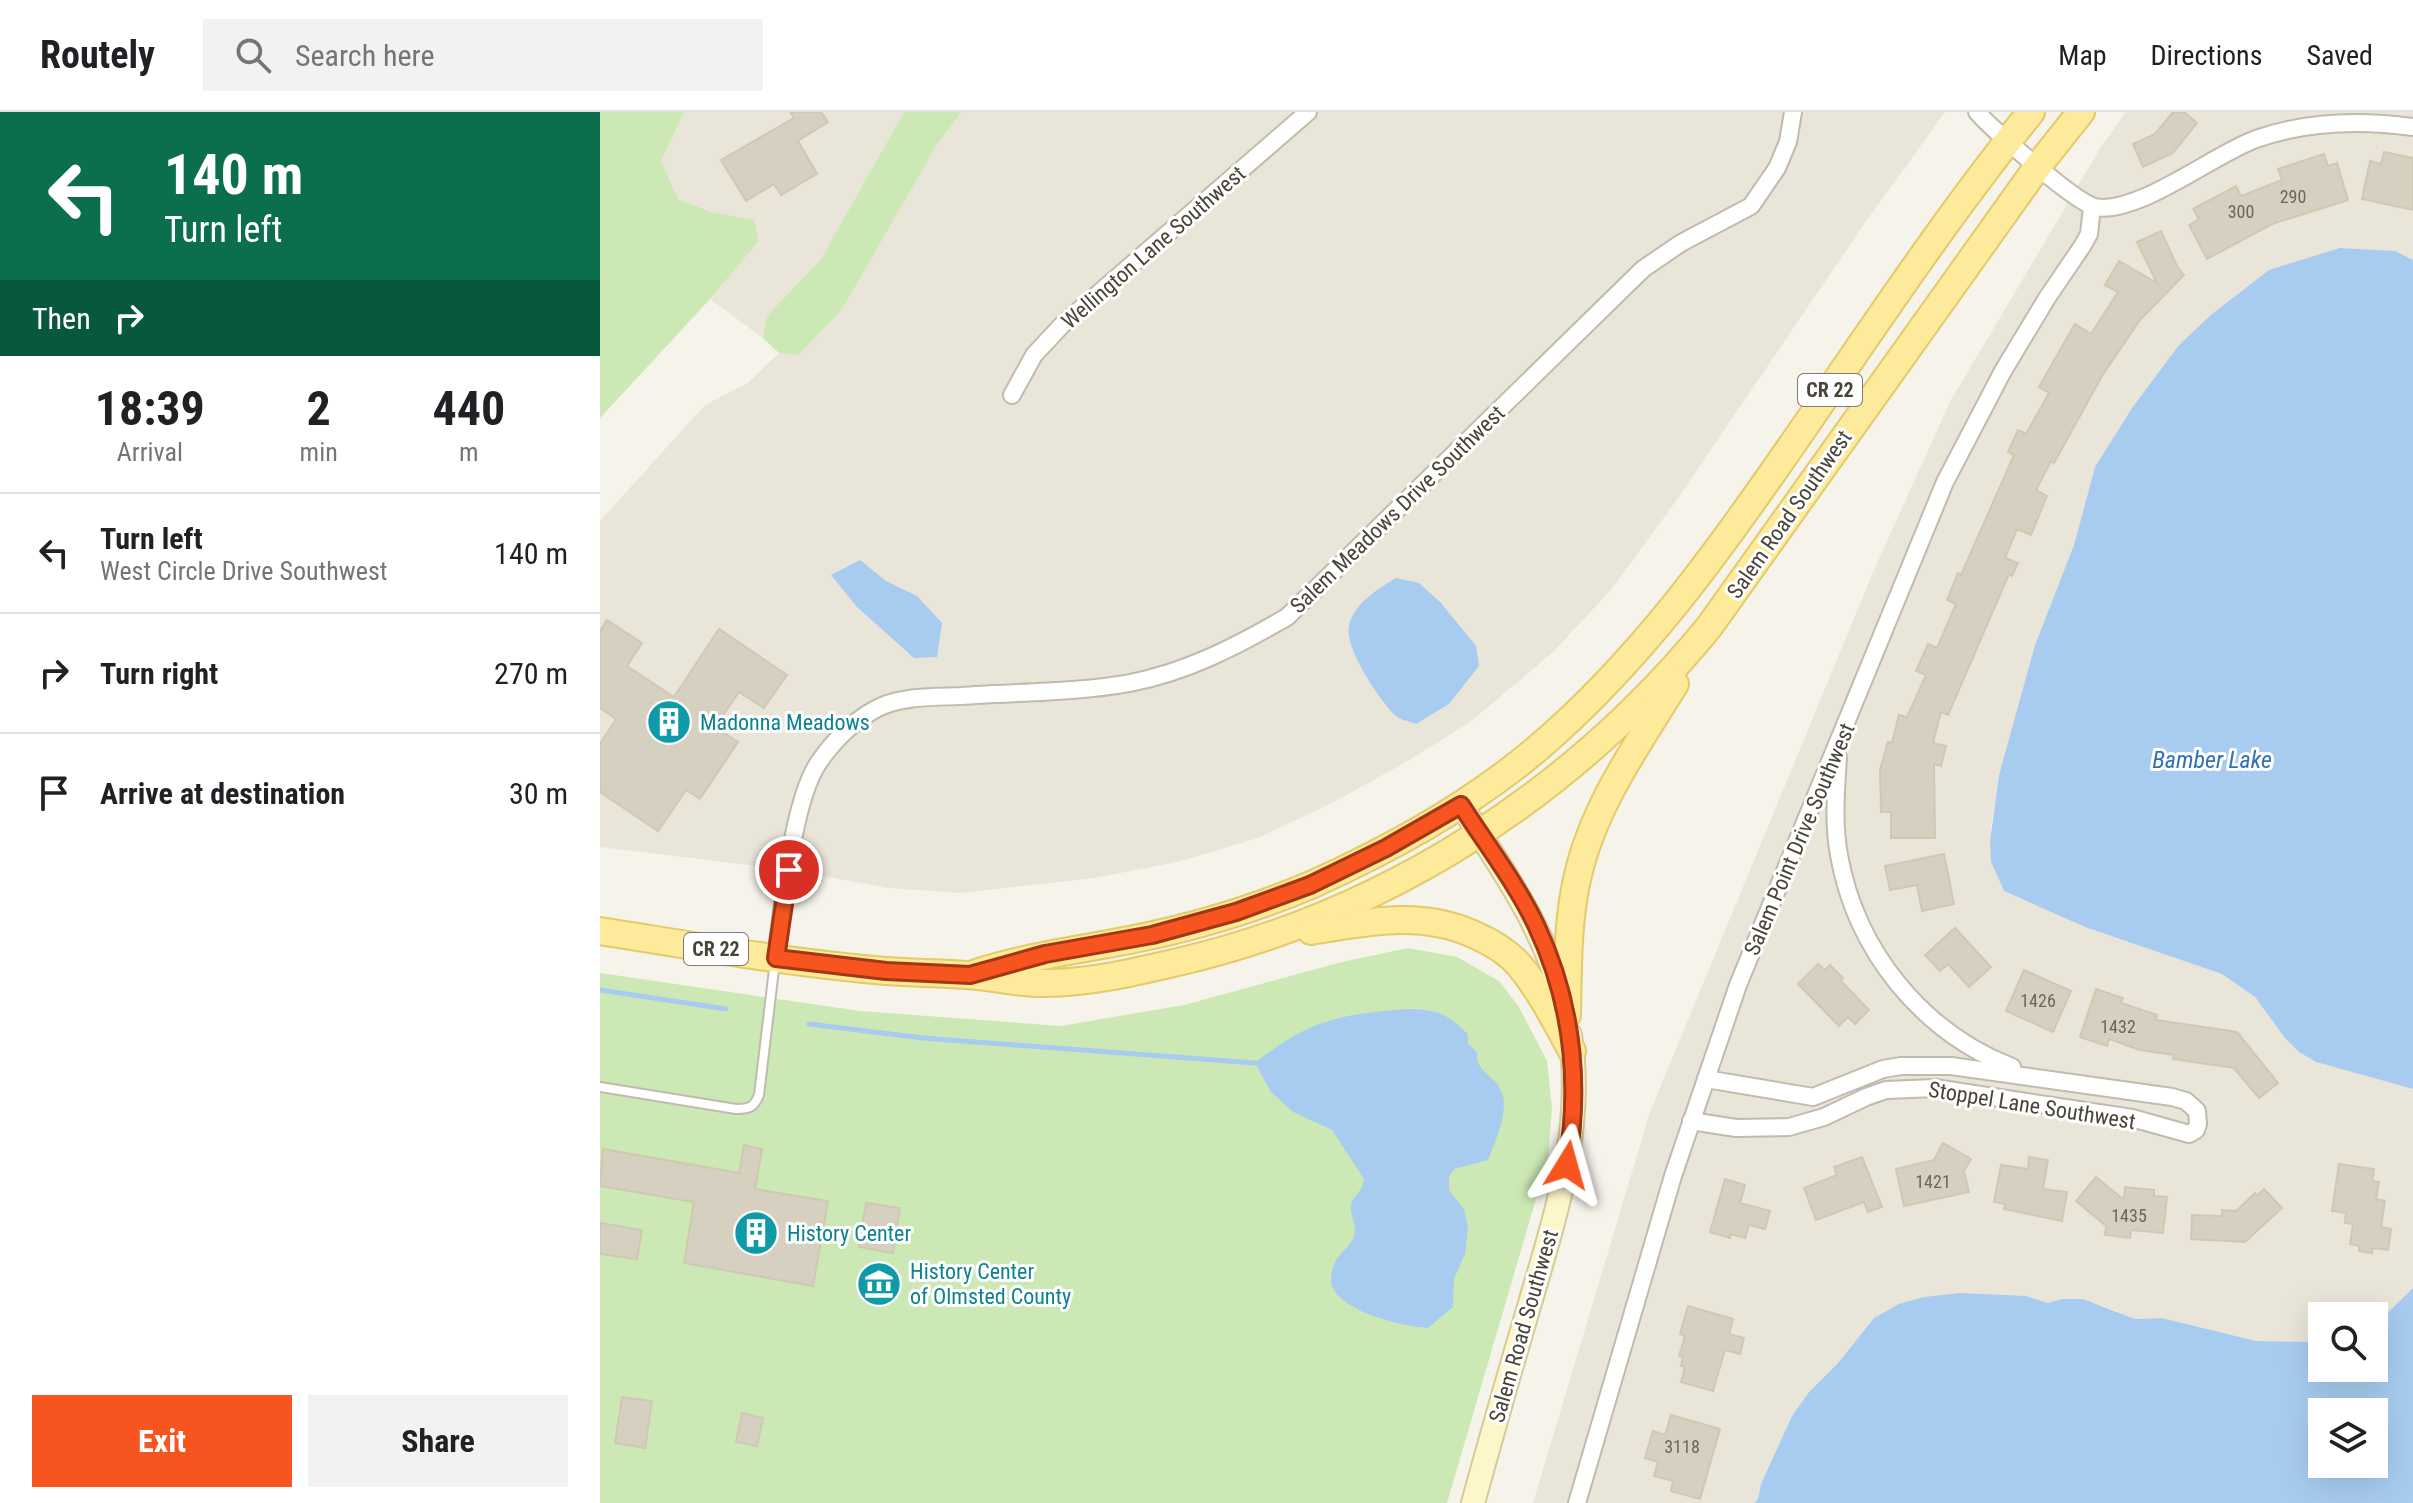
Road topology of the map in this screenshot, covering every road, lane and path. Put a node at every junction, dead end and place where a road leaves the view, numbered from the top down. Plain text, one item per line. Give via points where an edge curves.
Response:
1 (1308, 112) edge
2 (1793, 112) edge
3 (1977, 112) edge
4 (2031, 112) edge
5 (2081, 112) edge
6 (2413, 127) edge
7 (2023, 153) junction
8 (2092, 207) junction
9 (1012, 395) dead end
10 (1709, 627) junction
11 (1839, 745) junction
12 (1461, 805) junction
13 (1479, 834) junction
14 (600, 931) edge
15 (1268, 938) junction
16 (776, 958) junction
17 (970, 975) junction
18 (1567, 1015) junction
19 (1572, 1051) junction
20 (2040, 1078) junction
21 (1706, 1079) junction
22 (600, 1087) edge
23 (1691, 1121) junction
24 (1473, 1503) edge
25 (1577, 1503) edge

1 - 9 street, Wellington Lane Southwest via 1062,325 1034,355
2 - 16 street, Salem Meadows Drive Southwest via 1777,168 1751,206 1643,269 1287,617 1227,651 1163,675 1092,688 917,698 881,707 855,723 817,764 806,791
3 - 7 street
4 - 7 main road, Salem Road Southwest / CR 22
5 - 7 main road, Salem Road Southwest / CR 22
6 - 8 street via 2337,123 2282,132 2225,153 2128,205
7 - 8 street
7 - 10 main road, Salem Road Southwest / CR 22
7 - 12 main road, Salem Road Southwest / CR 22 via 1860,347 1672,609 1575,715
8 - 11 street, Salem Point Drive Southwest via 2089,234 2003,371 1945,482
10 - 13 main road, Salem Road Southwest / CR 22 via 1616,727
10 - 18 main road via 1613,786 1585,848 1573,903
11 - 20 street, Stoppel Lane Southwest via 1839,854 1864,932 1897,984 1934,1022 1976,1051
11 - 21 street, Salem Point Drive Southwest via 1738,985
12 - 13 main road, Salem Road Southwest
12 - 17 main road, CR 22 via 1375,854 1274,899 1195,925
13 - 15 main road, CR 22 via 1398,881
13 - 18 main road, Salem Road Southwest via 1535,924
14 - 16 main road, CR 22
15 - 17 main road, CR 22 via 1069,982 1024,983
15 - 19 main road via 1389,919 1456,927 1500,948 1518,964
16 - 17 main road, CR 22
16 - 22 lane via 755,1105 736,1109
18 - 19 main road, Salem Road Southwest
19 - 24 main road, Salem Road Southwest via 1573,1127 1562,1187
20 - 21 street, Stoppel Lane Southwest via 1962,1067 1901,1066 1802,1097
20 - 23 street, Stoppel Lane Southwest via 2172,1097 2197,1111 2198,1124 2189,1134 2180,1134 2132,1118 1935,1088 1886,1090 1789,1127 1736,1128
21 - 23 street, Salem Point Drive Southwest
23 - 25 street, Salem Point Drive Southwest

